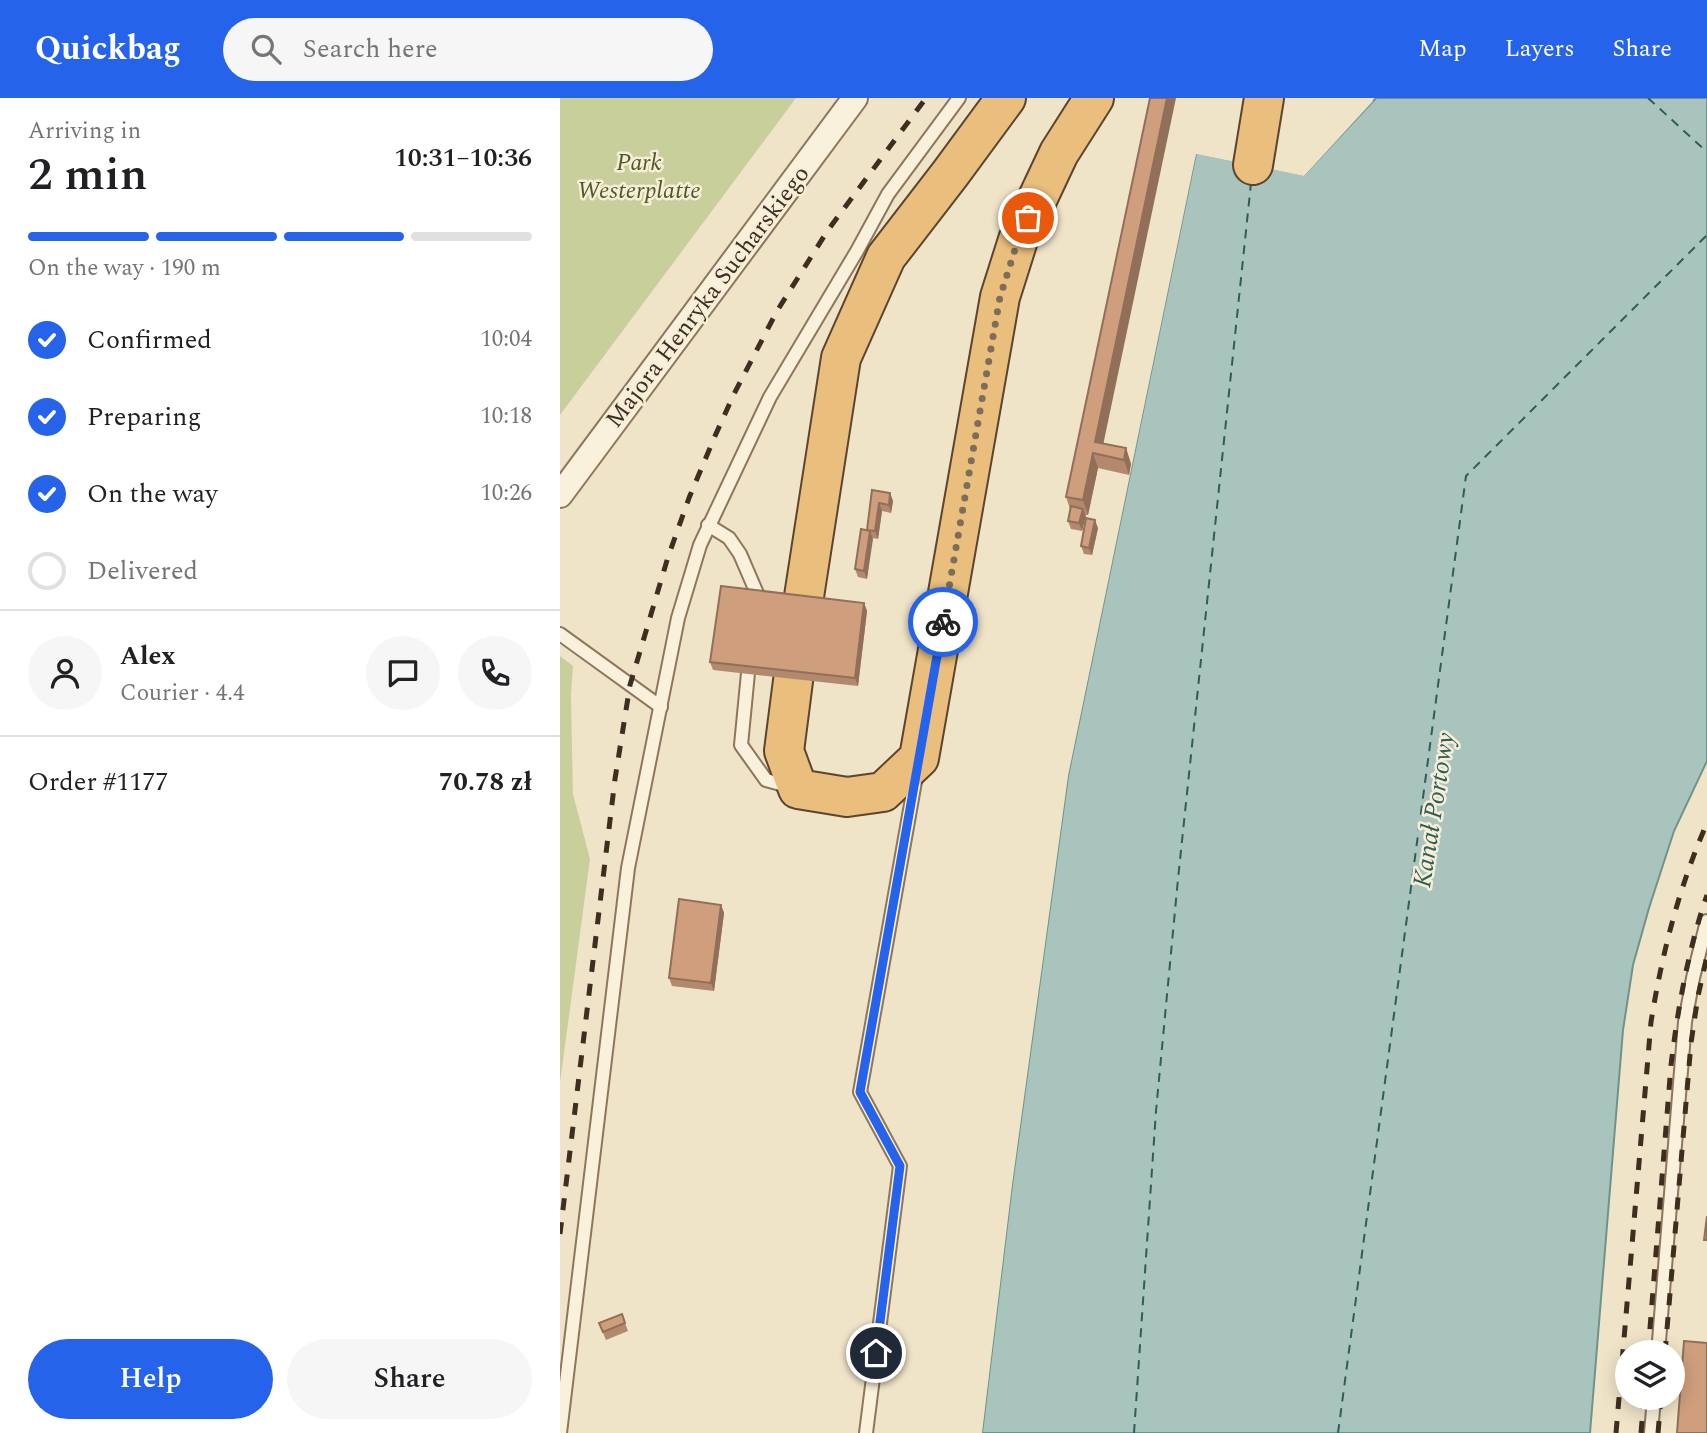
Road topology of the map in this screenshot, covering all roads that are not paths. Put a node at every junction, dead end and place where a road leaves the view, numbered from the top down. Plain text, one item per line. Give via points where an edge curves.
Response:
1 (855, 98) edge
2 (959, 98) edge
3 (1006, 98) edge
4 (1094, 98) edge
5 (1264, 98) edge
6 (1253, 165) dead end
7 (560, 495) edge
8 (709, 526) junction
9 (759, 598) edge
10 (560, 634) edge
11 (748, 673) edge
12 (661, 707) junction
13 (919, 758) junction
14 (798, 789) junction
15 (1707, 921) edge
16 (1659, 1340) edge
17 (1653, 1410) edge
18 (560, 1433) edge
19 (866, 1433) edge
20 (1651, 1433) edge

1 - 7 street, Majora Henryka Sucharskiego
2 - 8 lane via 888,194 770,397
3 - 14 highway via 886,257 841,358 784,751
4 - 13 highway via 1059,153 1018,240 1000,297
5 - 6 highway
8 - 9 lane via 729,538
8 - 12 lane via 678,618
10 - 12 lane
11 - 14 lane via 741,745 766,780
12 - 18 lane via 628,868
13 - 14 highway via 883,792 847,797
13 - 19 lane via 860,1092 900,1166
15 - 16 lane via 1685,1022
17 - 20 lane

